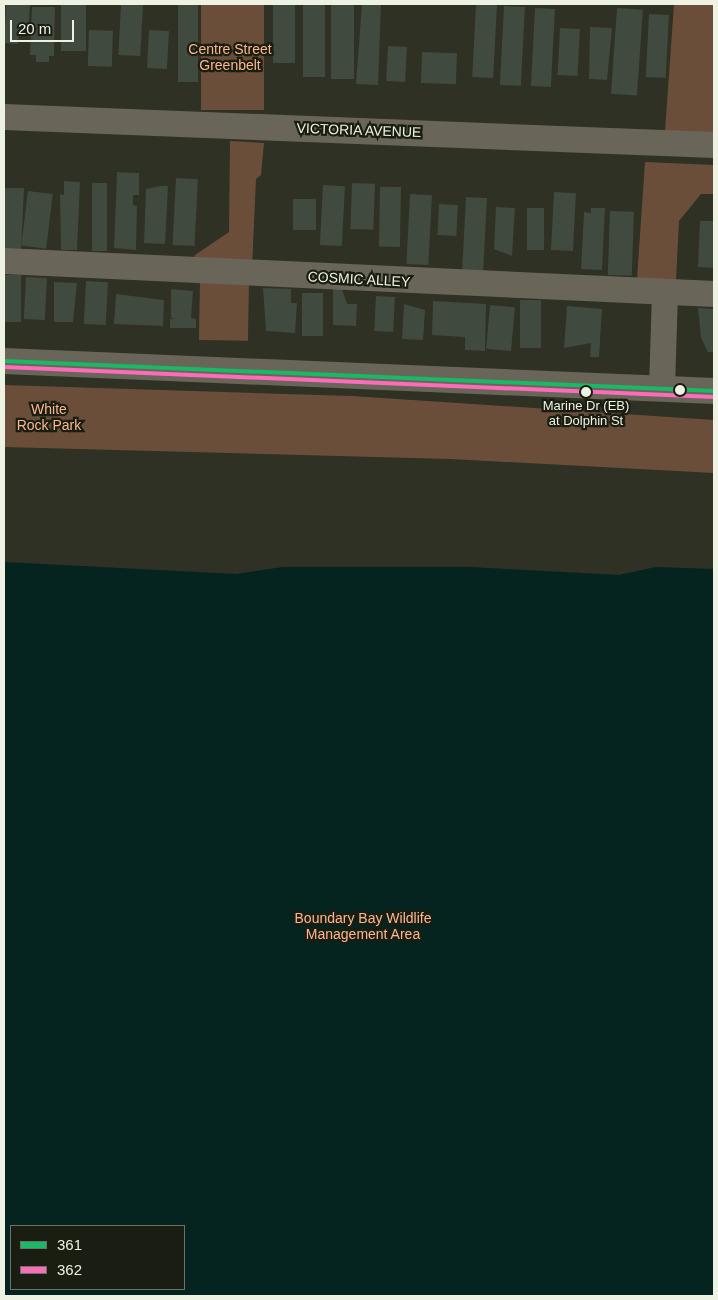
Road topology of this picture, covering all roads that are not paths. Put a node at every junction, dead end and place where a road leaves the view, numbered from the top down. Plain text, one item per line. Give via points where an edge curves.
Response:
1 (4, 117) edge
2 (714, 145) edge
3 (4, 261) edge
4 (666, 292) junction
5 (714, 294) edge
6 (4, 361) edge
7 (662, 388) junction
8 (714, 391) edge

1 - 2 street, VICTORIA AVENUE
3 - 4 street, COSMIC ALLEY
4 - 5 street, COSMIC ALLEY
4 - 7 street
6 - 7 street
7 - 8 street

